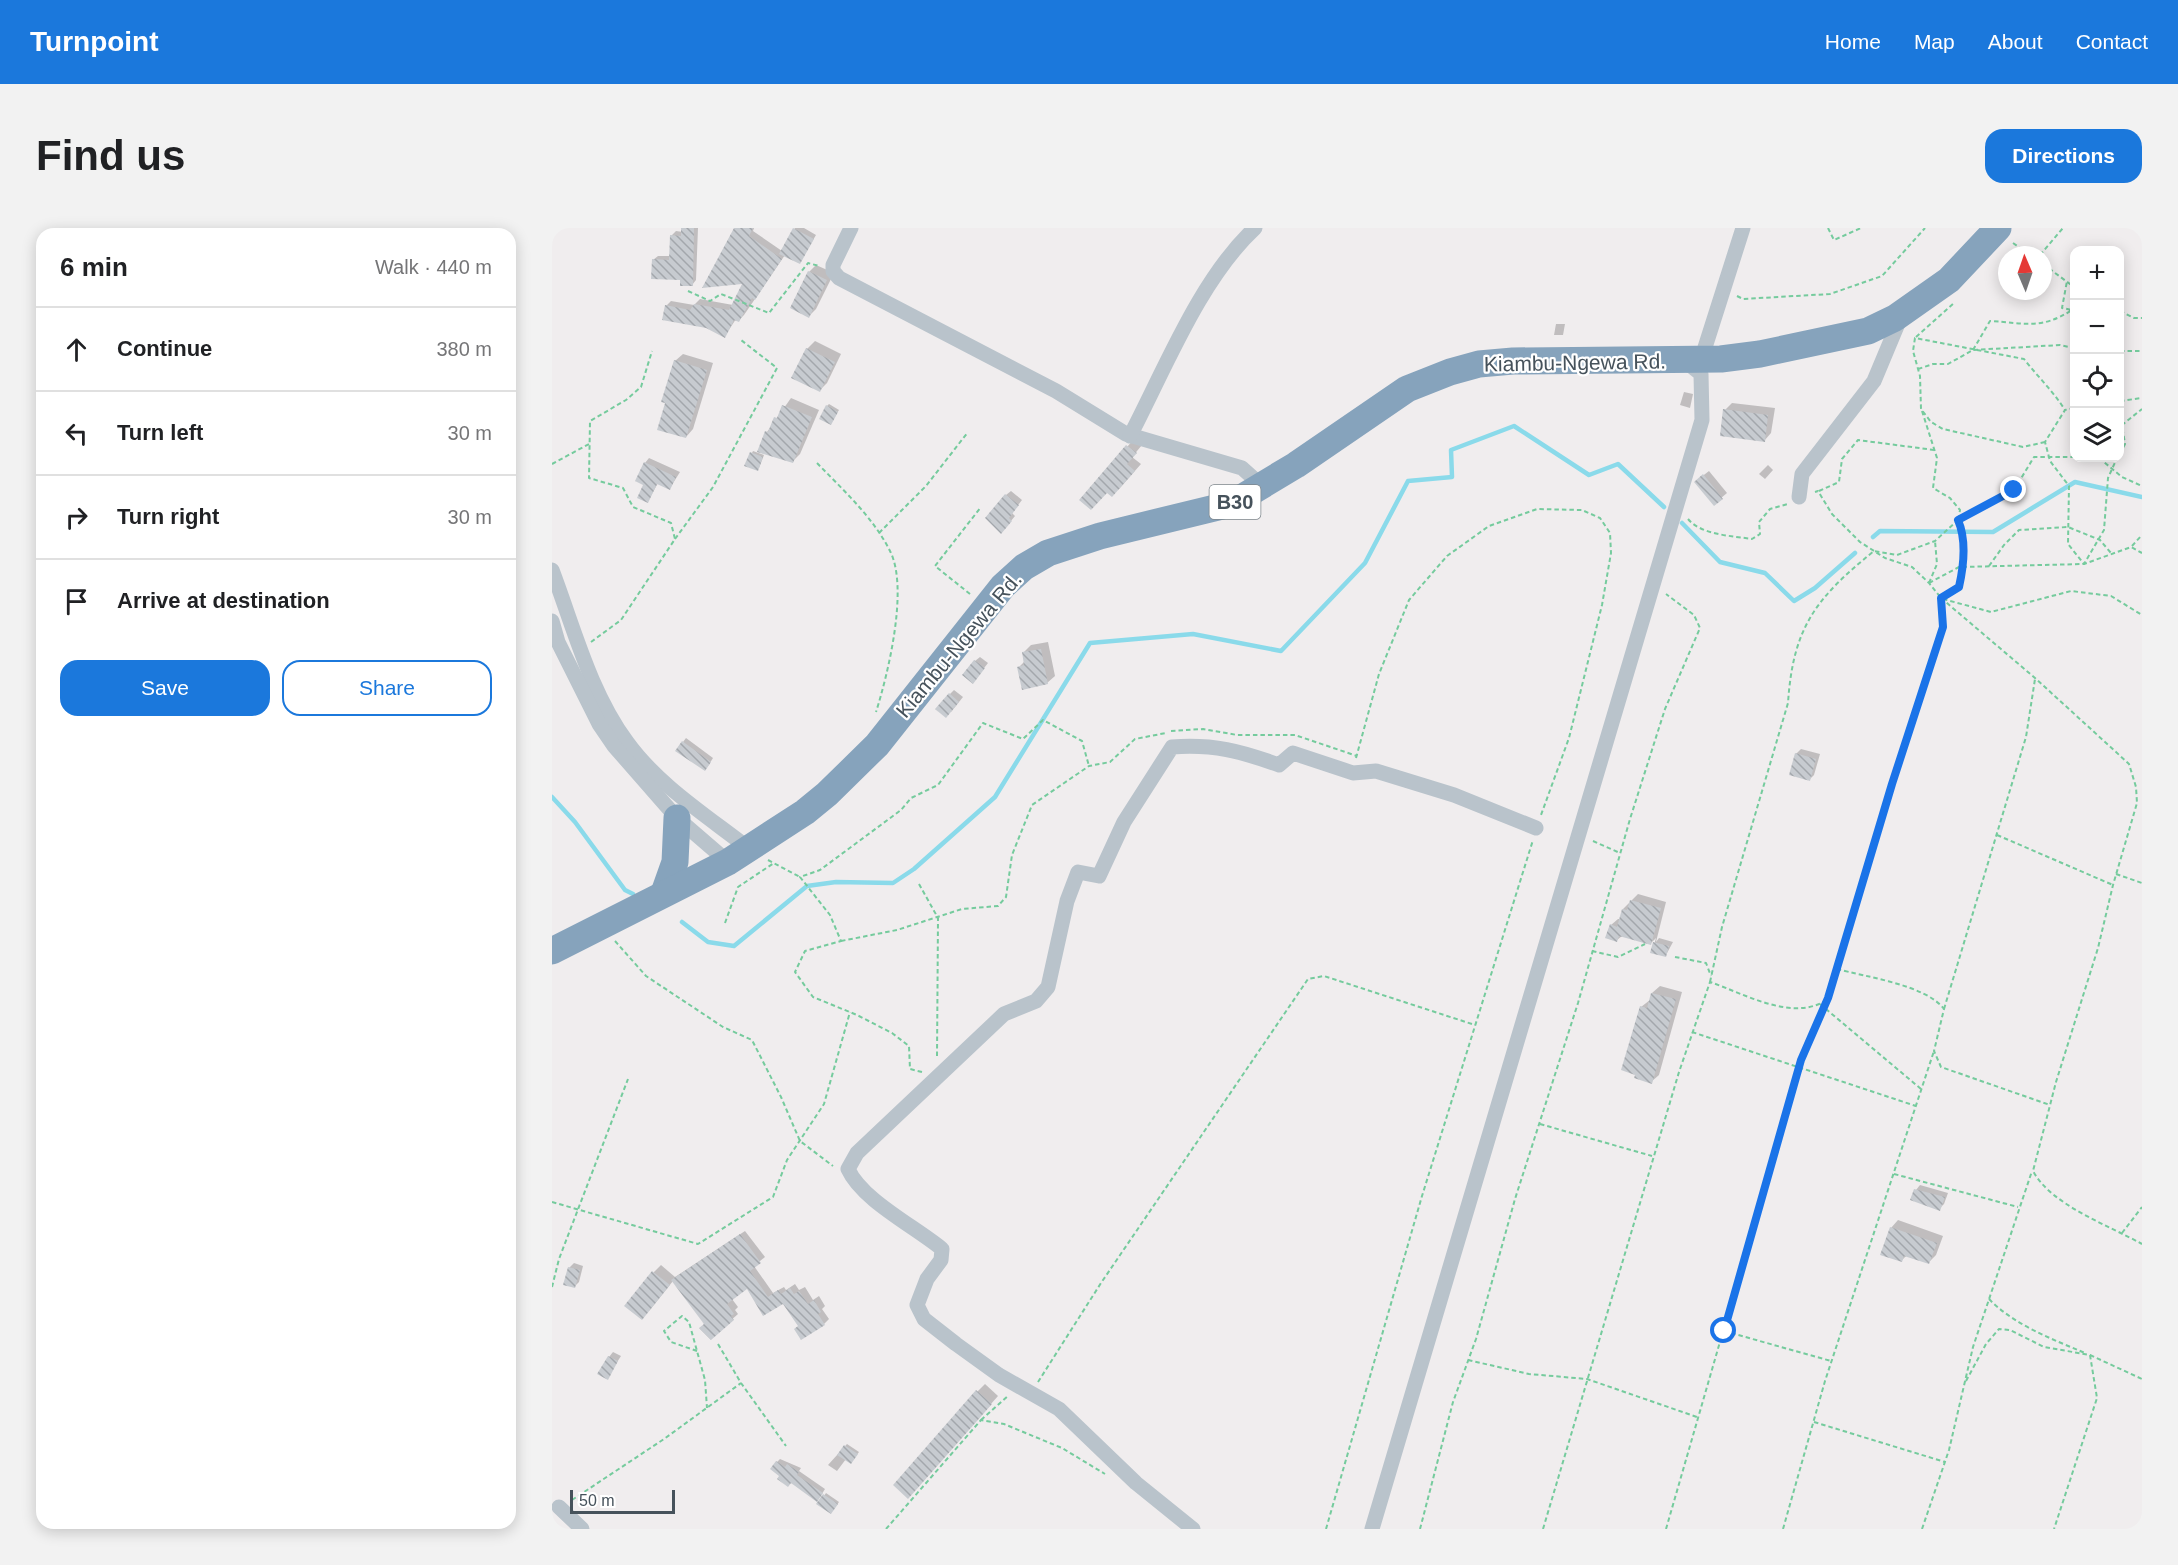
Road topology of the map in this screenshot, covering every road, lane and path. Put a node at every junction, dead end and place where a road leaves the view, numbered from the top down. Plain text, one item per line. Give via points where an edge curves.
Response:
1 (851, 228) edge
2 (1255, 228) edge
3 (1743, 228) edge
4 (1828, 228) edge
5 (1861, 228) edge
6 (1925, 228) edge
7 (1998, 228) edge
8 (2063, 228) edge
9 (2048, 246) edge
10 (2052, 270) edge
11 (832, 271) junction
12 (2067, 281) junction
13 (2070, 283) edge
14 (1724, 288) junction
15 (688, 291) dead end
16 (2124, 313) edge
17 (1902, 314) junction
18 (2142, 318) edge
19 (741, 340) dead end
20 (2070, 347) edge
21 (1973, 350) junction
22 (652, 351) dead end
23 (2124, 351) edge
24 (2142, 351) edge
25 (1674, 360) junction
26 (1701, 360) junction
27 (1918, 369) junction
28 (2142, 398) edge
29 (2124, 400) edge
30 (1921, 409) junction
31 (2070, 409) edge
32 (2142, 409) edge
33 (2065, 410) junction
34 (2124, 423) edge
35 (968, 432) dead end
36 (1130, 436) junction
37 (2045, 442) junction
38 (590, 443) junction
39 (1934, 450) junction
40 (2048, 456) junction
41 (2070, 456) edge
42 (2105, 462) edge
43 (2115, 462) edge
44 (817, 463) dead end
45 (552, 464) edge
46 (2113, 467) junction
47 (1262, 486) junction
48 (2142, 486) edge
49 (1818, 491) junction
50 (1799, 498) junction
51 (1677, 505) junction
52 (981, 507) dead end
53 (1958, 520) junction
54 (2068, 527) junction
55 (879, 533) junction
56 (2142, 535) edge
57 (675, 539) junction
58 (2100, 540) junction
59 (1935, 541) junction
60 (2131, 547) junction
61 (1874, 551) junction
62 (2142, 553) edge
63 (2111, 554) junction
64 (2084, 564) junction
65 (1989, 566) junction
66 (1963, 567) junction
67 (552, 570) edge
68 (1653, 583) junction
69 (1929, 583) junction
70 (1941, 598) junction
71 (987, 606) junction
72 (2142, 615) edge
73 (552, 621) edge
74 (581, 648) junction
75 (2035, 678) junction
76 (874, 719) dead end
77 (1089, 766) dead end
78 (1353, 773) junction
79 (677, 818) junction
80 (1536, 828) junction
81 (1997, 835) junction
82 (1577, 840) junction
83 (1620, 853) junction
84 (738, 855) junction
85 (774, 863) junction
86 (2116, 874) junction
87 (800, 877) junction
88 (2142, 883) edge
89 (919, 884) dead end
90 (2113, 885) junction
91 (664, 893) junction
92 (938, 918) junction
93 (725, 924) dead end
94 (602, 925) junction
95 (842, 941) junction
96 (1645, 945) dead end
97 (552, 951) edge
98 (1592, 951) junction
99 (1675, 957) dead end
100 (1837, 969) junction
101 (1711, 976) junction
102 (1710, 982) junction
103 (1828, 998) junction
104 (1820, 1004) junction
105 (1824, 1008) junction
106 (1944, 1009) junction
107 (850, 1012) junction
108 (1475, 1025) junction
109 (1692, 1032) junction
110 (1934, 1051) junction
111 (1799, 1068) junction
112 (937, 1077) junction
113 (627, 1079) dead end
114 (1922, 1089) junction
115 (2050, 1104) junction
116 (1916, 1106) junction
117 (1540, 1124) junction
118 (800, 1142) junction
119 (1653, 1156) junction
120 (2033, 1167) junction
121 (1894, 1174) junction
122 (853, 1179) junction
123 (552, 1202) edge
124 (2019, 1208) junction
125 (2142, 1208) edge
126 (578, 1209) junction
127 (2122, 1233) junction
128 (2142, 1244) edge
129 (552, 1287) edge
130 (1989, 1299) junction
131 (1724, 1331) junction
132 (718, 1344) dead end
133 (697, 1351) junction
134 (2090, 1356) junction
135 (1468, 1360) junction
136 (1832, 1362) junction
137 (1587, 1379) junction
138 (2142, 1379) edge
139 (741, 1383) junction
140 (1965, 1383) junction
141 (1025, 1395) junction
142 (707, 1408) junction
143 (1697, 1418) junction
144 (981, 1420) junction
145 (1814, 1422) junction
146 (786, 1446) dead end
147 (1945, 1462) junction
148 (1108, 1476) dead end
149 (559, 1507) joint
150 (582, 1529) edge
151 (886, 1529) edge
152 (1193, 1529) edge
153 (1326, 1529) edge
154 (1372, 1529) edge
155 (1420, 1529) edge
156 (1543, 1529) edge
157 (1666, 1529) edge
158 (1784, 1529) edge
159 (1922, 1529) edge
160 (2054, 1529) edge

1 - 11 street
2 - 36 street via 1236,246 1205,290
3 - 14 street
4 - 5 path via 1834,240
6 - 14 path via 1882,276 1830,294 1743,299
7 - 17 highway, Kiambu-Ngewa Rd. / B30 via 1949,280
8 - 9 path
10 - 12 path
11 - 15 path via 808,263 769,313 721,294 710,301
11 - 36 street
12 - 13 path
12 - 21 path via 2062,308 2072,310 2056,321 2035,326 1990,321
14 - 26 street
16 - 18 path
17 - 26 highway, Kiambu-Ngewa Rd. / B30 via 1868,331 1760,354
17 - 50 street via 1874,381 1802,474
19 - 57 path via 777,368 713,487
20 - 21 path
21 - 27 path via 1948,364
21 - 27 path via 1915,338 1913,351
21 - 33 path via 2024,359
22 - 38 path via 641,387 590,421
23 - 24 path
25 - 26 highway, Kiambu-Ngewa Rd. / B30
25 - 47 highway, Kiambu-Ngewa Rd. / B30 via 1513,361 1450,372 1407,389
25 - 51 street via 1701,374 1702,420
27 - 30 path
28 - 29 path
30 - 37 path via 1943,429 2024,447
30 - 39 path
31 - 33 path
32 - 34 path
33 - 37 path
35 - 55 path via 926,486
36 - 47 street via 1242,468
37 - 40 path
38 - 45 path
38 - 57 path via 590,478 623,488 633,507 671,523
39 - 49 path via 1858,440 1842,459 1839,482
39 - 53 path via 1937,458 1933,488 1960,510
40 - 41 path
40 - 53 path via 2034,458 2014,490
40 - 54 path via 2069,486
42 - 46 path
43 - 46 path
44 - 55 path
46 - 48 path via 2122,477
46 - 58 path
47 - 71 highway, Kiambu-Ngewa Rd. / B30 via 1217,509 1187,513 1048,553 1024,567
49 - 50 path
49 - 61 path via 1832,514
50 - 51 path via 1770,509 1759,522 1760,534 1752,539 1692,524
51 - 68 street
52 - 71 path via 935,566
53 - 59 path
53 - 66 path via 1963,532
54 - 58 path
54 - 64 path via 2068,544
54 - 65 path via 2019,530
55 - 76 path via 891,552 898,578 887,679
56 - 60 path
57 - 74 path via 621,621
58 - 63 path
58 - 64 path
59 - 61 path via 1897,555
59 - 69 path via 1937,564
60 - 62 path
60 - 63 path
61 - 69 path via 1912,567
61 - 101 path via 1825,594 1800,635 1790,672 1788,703
63 - 64 path
64 - 65 path
65 - 66 path
66 - 69 path
66 - 70 path via 1959,587
67 - 74 street
68 - 82 street
68 - 83 path via 1694,615 1700,628 1665,709
69 - 70 path
70 - 72 path via 1991,612 2071,591 2111,596
70 - 75 path
70 - 100 path via 1943,627
71 - 84 highway, Kiambu-Ngewa Rd. / B30 via 853,771 805,812
73 - 79 street via 558,642 598,724 636,774
74 - 84 street via 609,714 629,745
75 - 81 path via 2026,736
75 - 86 path via 2134,773 2137,802
77 - 87 path via 1082,741 1043,720 1023,739 983,723 938,785 911,798 901,810 820,870
78 - 80 street via 1388,774
78 - 80 path via 1379,674 1409,600 1447,556 1489,526 1537,509 1582,510 1600,518 1610,533 1611,553 1569,738
78 - 112 street via 1293,753 1279,765 1223,747 1172,747 1124,822 1099,876 1078,872 1067,901 1048,987 1036,1001 1004,1014
79 - 84 street
79 - 91 highway via 675,862
80 - 108 path
81 - 90 path
81 - 106 path
82 - 83 path via 1594,841
82 - 154 street
83 - 98 path
84 - 85 path
84 - 91 highway, Kiambu-Ngewa Rd. / B30
85 - 87 path
85 - 93 path via 738,887
86 - 88 path
86 - 90 path
87 - 95 path via 830,915
89 - 92 path
90 - 115 path via 2098,948
91 - 94 highway, Kiambu-Ngewa Rd. / B30
92 - 95 path
92 - 112 path
94 - 97 highway, Kiambu-Ngewa Rd. / B30
94 - 118 path via 646,976 723,1027 752,1040
95 - 107 path via 805,951 795,972 813,997
96 - 98 path via 1618,957
98 - 117 path
99 - 101 path via 1706,963
100 - 103 path
100 - 106 path via 1906,987 1938,1000
101 - 102 path
102 - 104 path via 1782,1007 1802,1009
102 - 109 path
103 - 104 path
103 - 105 path
104 - 105 path
105 - 111 path
105 - 114 path
106 - 110 path
107 - 112 path via 909,1046 910,1069
107 - 118 path via 824,1104
108 - 141 path via 1324,976 1308,979
108 - 153 path
109 - 111 path
109 - 119 path
110 - 114 path
110 - 115 path via 1941,1067
111 - 116 path
111 - 131 path
112 - 122 street via 857,1153 848,1169
113 - 126 path
114 - 116 path
115 - 120 path
116 - 121 path
117 - 119 path
117 - 135 path
118 - 122 path
118 - 126 path via 787,1160 773,1197 698,1244
119 - 137 path
120 - 124 path
120 - 127 path via 2040,1185 2061,1202
121 - 124 path
121 - 136 path
122 - 141 street via 878,1203 942,1249 941,1260 917,1305 924,1319
123 - 126 path
124 - 130 path
125 - 127 path
126 - 129 path
127 - 128 path
130 - 134 path via 2020,1322
130 - 140 path
131 - 136 path
131 - 143 path
132 - 139 path
133 - 133 path via 689,1322 682,1316 664,1331 670,1342
133 - 142 path
134 - 138 path
134 - 140 path via 2044,1347 2010,1330 1999,1329 1986,1344
134 - 160 path via 2097,1398
135 - 137 path via 1529,1374
135 - 155 path
136 - 145 path
137 - 143 path
137 - 156 path
139 - 142 path
139 - 146 path
140 - 147 path
141 - 144 path via 1006,1396
141 - 152 street via 1059,1409 1136,1483
142 - 149 path
143 - 157 path
144 - 148 path via 1004,1424 1062,1448
144 - 151 path
145 - 147 path
145 - 158 path
147 - 159 path
149 - 150 street

